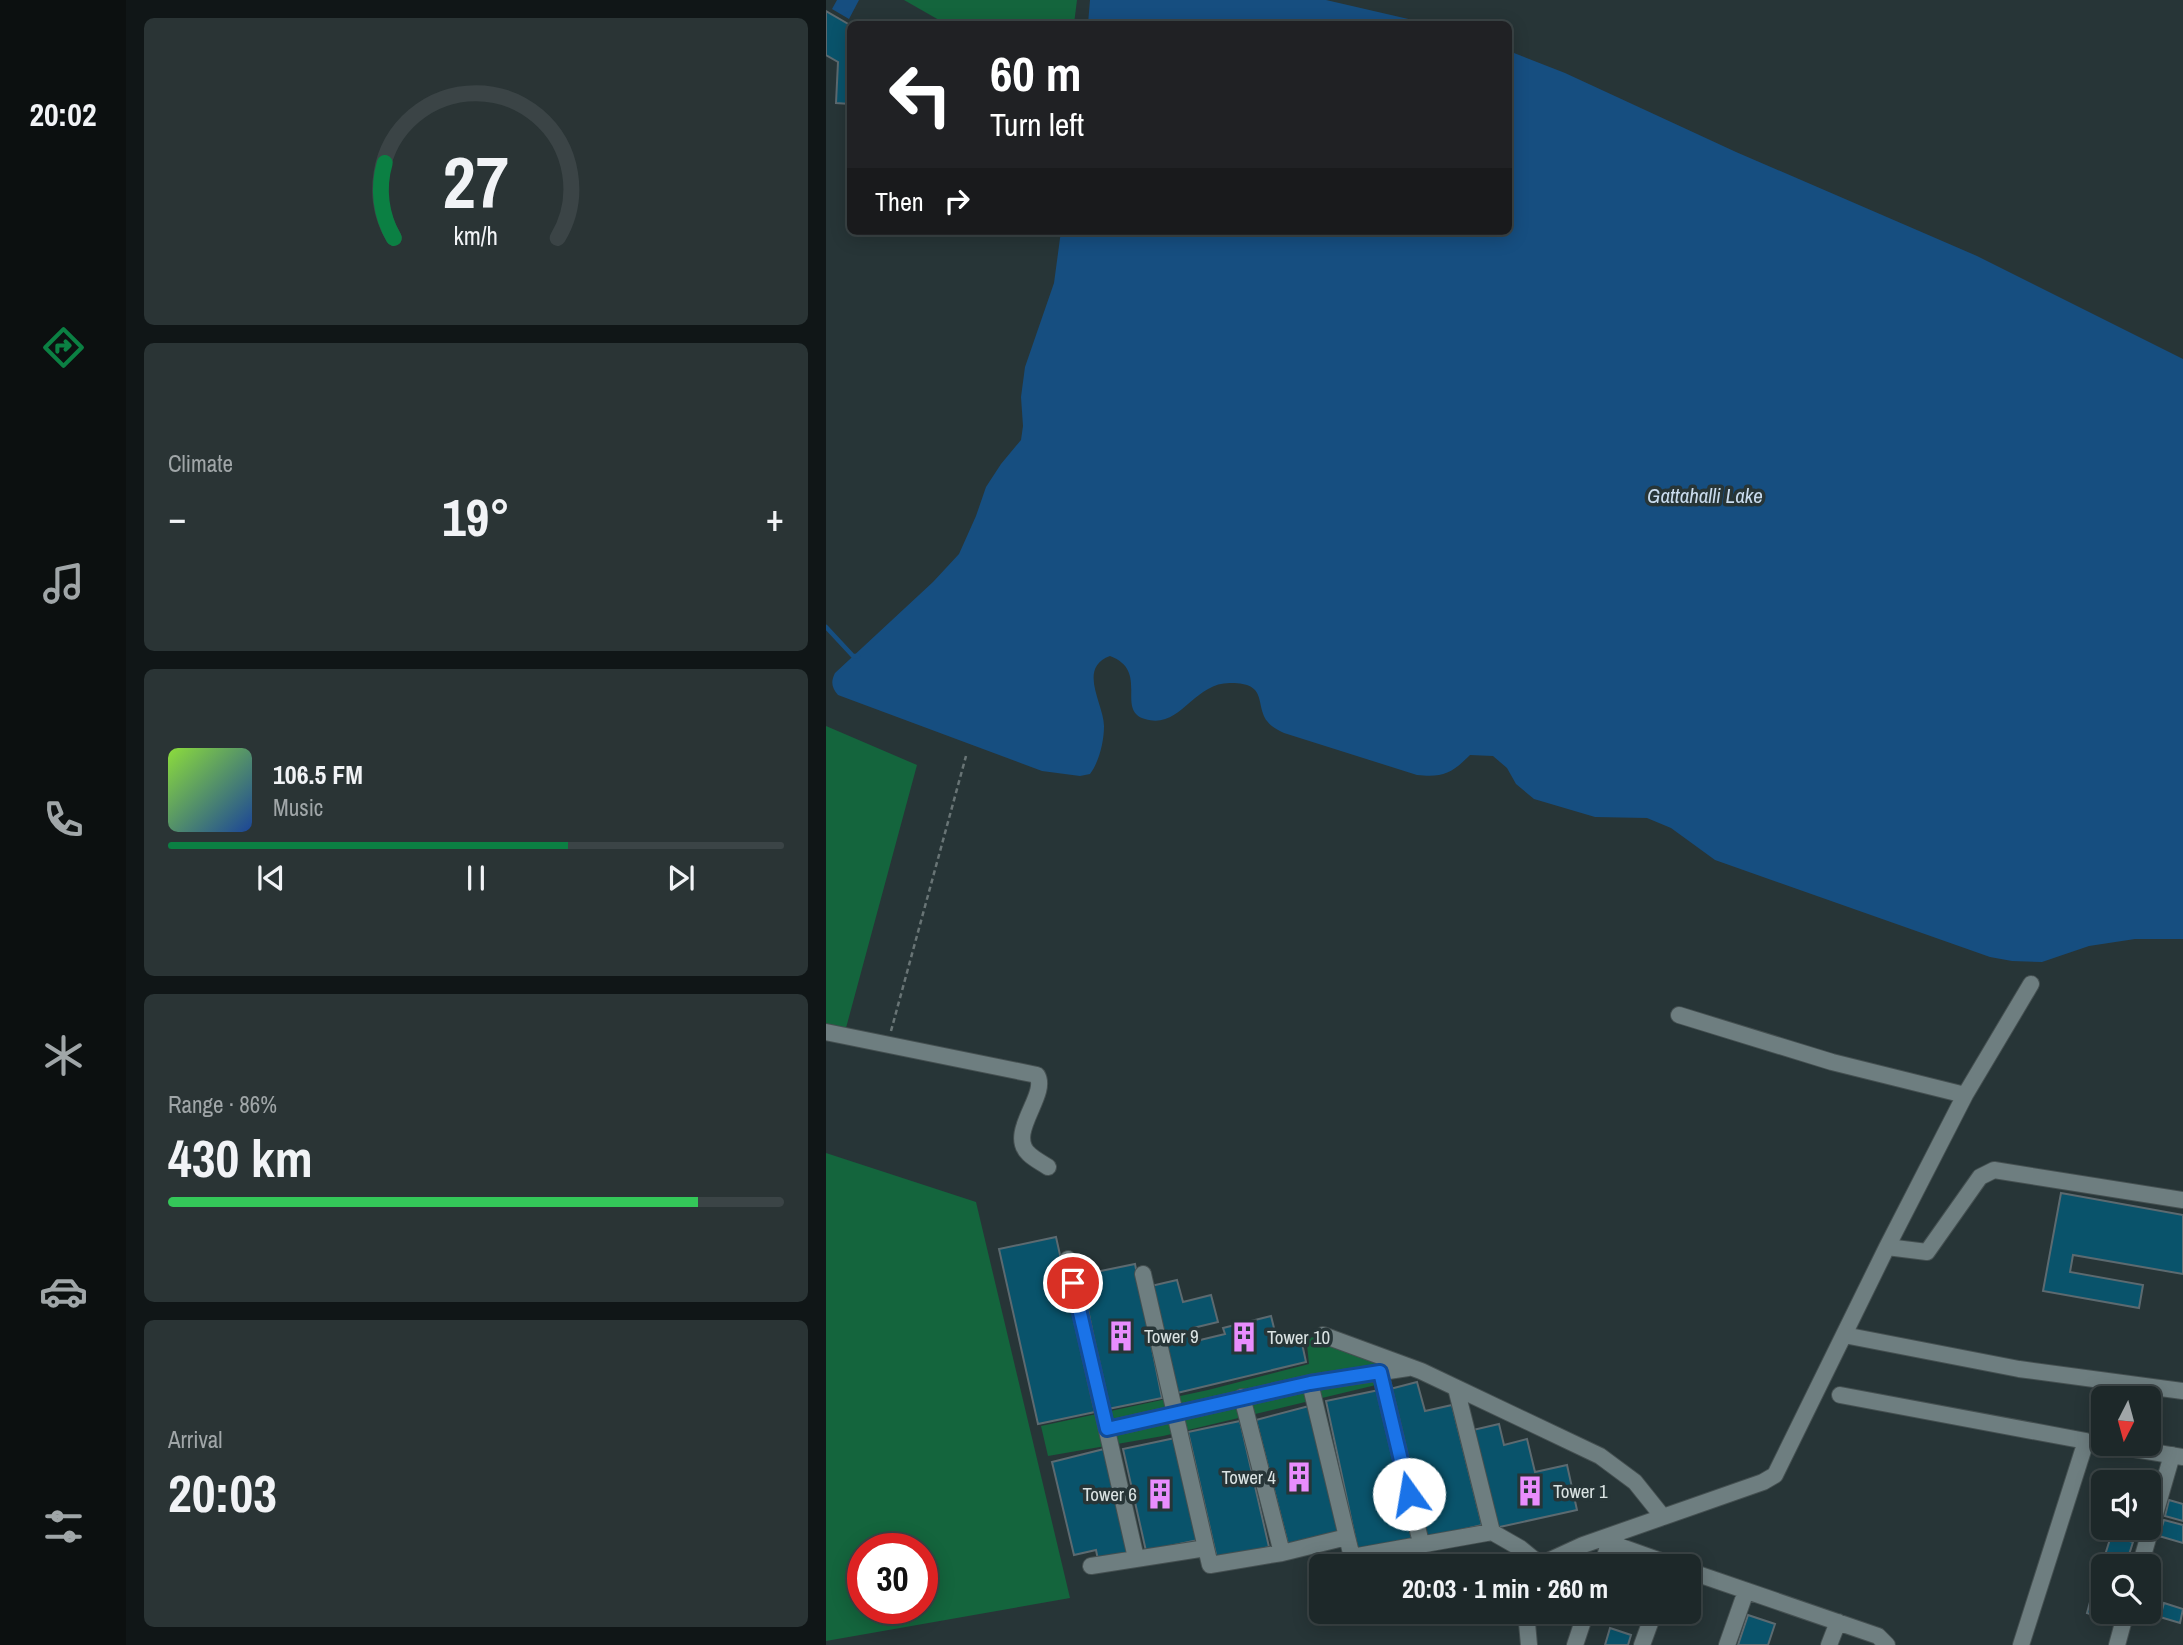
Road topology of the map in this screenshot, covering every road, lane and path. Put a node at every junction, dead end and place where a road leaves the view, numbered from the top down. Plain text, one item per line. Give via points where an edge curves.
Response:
1 (966, 755) dead end
2 (2031, 984) dead end
3 (1679, 1015) dead end
4 (826, 1032) edge
5 (887, 1045) junction
6 (1965, 1095) junction
7 (1048, 1167) dead end
8 (2183, 1200) edge
9 (1887, 1247) junction
10 (1068, 1259) dead end
11 (1143, 1274) dead end
12 (1323, 1335) dead end
13 (1844, 1335) junction
14 (1410, 1368) junction
15 (1380, 1372) junction
16 (1310, 1383) junction
17 (1456, 1388) junction
18 (2183, 1391) edge
19 (1840, 1395) dead end
20 (1242, 1397) junction
21 (1176, 1413) junction
22 (1107, 1429) junction
23 (2086, 1441) junction
24 (2091, 1442) edge
25 (2177, 1456) edge
26 (1663, 1517) junction
27 (1492, 1532) junction
28 (1347, 1537) junction
29 (1421, 1543) junction
30 (1206, 1548) junction
31 (1282, 1553) junction
32 (1525, 1554) edge
33 (1563, 1554) edge
34 (1606, 1554) edge
35 (1640, 1554) edge
36 (2144, 1554) edge
37 (1136, 1558) junction
38 (1091, 1566) dead end
39 (1701, 1575) edge
40 (1746, 1591) junction
41 (1838, 1622) junction
42 (1527, 1624) edge
43 (1582, 1624) edge
44 (1650, 1624) edge
45 (2123, 1624) edge
46 (1529, 1645) edge
47 (1575, 1645) edge
48 (1642, 1645) edge
49 (1727, 1645) edge
50 (1829, 1645) edge
51 (1887, 1645) edge
52 (2021, 1645) edge
53 (2117, 1645) edge

1 - 5 path
2 - 6 street
3 - 6 street via 1832,1062
4 - 5 street
5 - 7 street via 1037,1075 1040,1084 1023,1131 1023,1144 1027,1153
6 - 9 street
8 - 9 street via 1994,1170 1980,1177 1927,1252
9 - 13 street
10 - 22 street
11 - 21 street
12 - 14 street
13 - 18 street via 2019,1369
13 - 26 street via 1771,1479
14 - 15 street
14 - 17 street
15 - 16 street
15 - 29 street
16 - 20 street
16 - 28 street
17 - 26 street via 1600,1456 1635,1482
17 - 27 street
19 - 23 street
20 - 21 street
20 - 31 street
21 - 22 street
21 - 30 street
22 - 37 street
23 - 24 street
23 - 52 street
25 - 36 street
26 - 33 street
27 - 29 street
27 - 32 street
28 - 29 street via 1352,1557
28 - 31 street
30 - 31 street via 1210,1566
30 - 37 street
34 - 35 street via 1608,1547 1616,1545
37 - 38 street
39 - 40 street
40 - 41 street
40 - 49 street
41 - 50 street
41 - 51 street via 1878,1636
42 - 46 street
43 - 47 street
44 - 48 street
45 - 53 street

